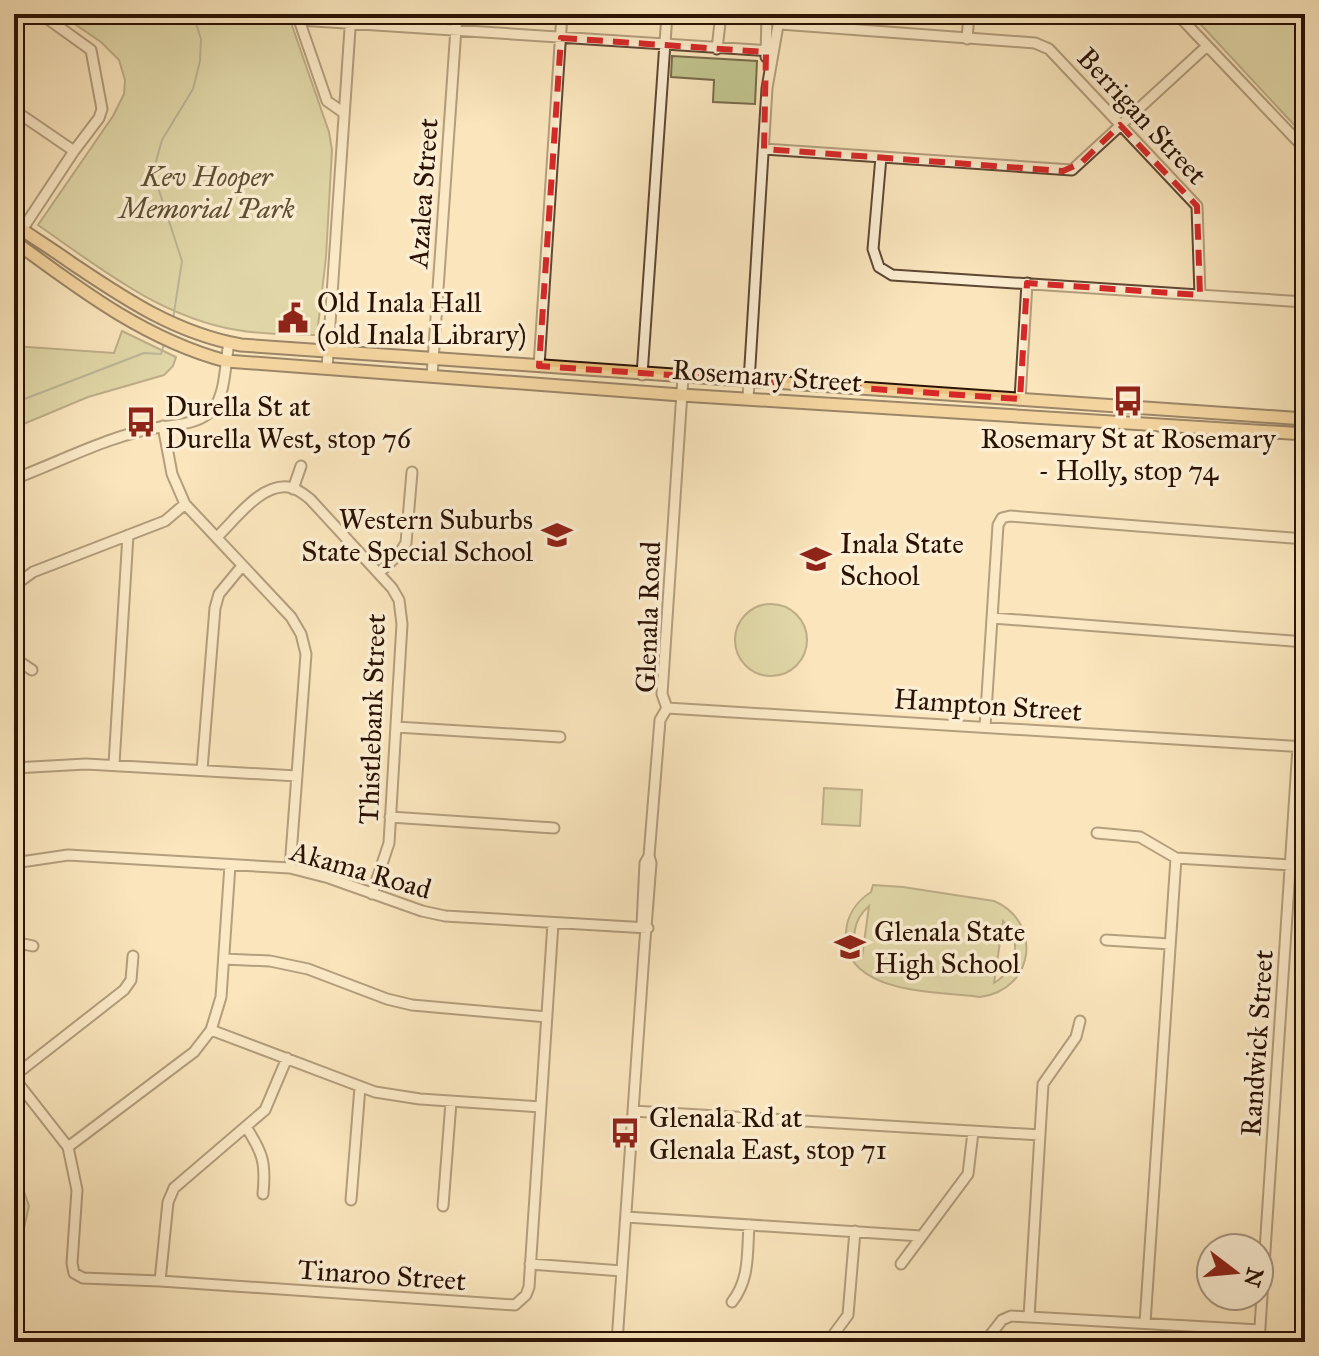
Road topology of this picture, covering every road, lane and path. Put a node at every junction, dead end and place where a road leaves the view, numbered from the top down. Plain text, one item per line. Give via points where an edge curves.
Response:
1 (41, 14) edge
2 (457, 14) edge
3 (562, 14) edge
4 (667, 14) edge
5 (721, 14) edge
6 (767, 14) edge
7 (969, 14) edge
8 (1177, 14) edge
9 (298, 17) edge
10 (351, 19) edge
11 (780, 19) edge
12 (456, 31) junction
13 (561, 38) junction
14 (967, 39) junction
15 (665, 45) junction
16 (1207, 46) junction
17 (717, 49) junction
18 (770, 52) junction
19 (324, 92) junction
20 (345, 97) junction
21 (14, 110) edge
22 (344, 113) junction
23 (1120, 125) junction
24 (764, 149) junction
25 (1305, 149) edge
26 (74, 151) junction
27 (881, 157) junction
28 (17, 226) edge
29 (14, 241) edge
30 (1027, 283) junction
31 (1200, 295) junction
32 (1305, 302) edge
33 (229, 343) junction
34 (328, 351) junction
35 (433, 358) junction
36 (226, 361) junction
37 (539, 366) junction
38 (327, 368) junction
39 (642, 375) junction
40 (432, 376) junction
41 (683, 377) junction
42 (749, 381) junction
43 (681, 395) junction
44 (748, 398) junction
45 (1020, 399) junction
46 (1305, 419) edge
47 (163, 426) junction
48 (1305, 434) edge
49 (301, 466) dead end
50 (412, 472) dead end
51 (14, 479) edge
52 (293, 489) junction
53 (185, 504) junction
54 (128, 535) junction
55 (217, 537) junction
56 (1305, 539) edge
57 (242, 566) junction
58 (379, 573) junction
59 (14, 586) edge
60 (992, 618) junction
61 (1305, 642) edge
62 (14, 658) edge
63 (32, 670) dead end
64 (667, 708) junction
65 (396, 727) junction
66 (985, 727) junction
67 (560, 737) dead end
68 (1302, 747) edge
69 (114, 764) junction
70 (14, 768) edge
71 (202, 770) junction
72 (297, 776) junction
73 (390, 817) junction
74 (554, 828) dead end
75 (1097, 833) dead end
76 (1176, 858) junction
77 (14, 863) edge
78 (230, 865) junction
79 (1291, 865) junction
80 (290, 868) junction
81 (372, 894) junction
82 (553, 923) junction
83 (644, 928) junction
84 (1106, 940) dead end
85 (14, 942) edge
86 (1170, 944) junction
87 (33, 946) dead end
88 (133, 956) dead end
89 (224, 959) junction
90 (547, 1017) junction
91 (1080, 1021) dead end
92 (211, 1030) junction
93 (287, 1058) junction
94 (14, 1077) edge
95 (360, 1087) junction
96 (451, 1102) junction
97 (541, 1107) junction
98 (633, 1111) junction
99 (246, 1127) junction
100 (973, 1132) junction
101 (1040, 1135) junction
102 (68, 1147) junction
103 (263, 1194) dead end
104 (351, 1200) dead end
105 (443, 1206) dead end
106 (626, 1217) junction
107 (749, 1225) junction
108 (855, 1231) junction
109 (921, 1236) junction
110 (530, 1264) junction
111 (901, 1264) dead end
112 (622, 1271) junction
113 (160, 1281) junction
114 (732, 1302) dead end
115 (1029, 1317) junction
116 (1145, 1323) junction
117 (1260, 1330) junction
118 (617, 1342) edge
119 (828, 1342) edge
120 (985, 1342) edge
121 (1259, 1342) edge

1 - 26 street via 94,55 102,109
2 - 12 street, Azalea Street
3 - 13 street
4 - 15 street
5 - 17 street
6 - 18 street
7 - 14 street
8 - 16 street
9 - 10 street
9 - 19 street
10 - 12 street
10 - 20 street
11 - 14 street, Berrigan Street
11 - 18 street
12 - 13 street
12 - 35 street, Azalea Street
13 - 15 street
13 - 37 street
14 - 23 street, Berrigan Street via 1035,43 1049,49
15 - 17 street
15 - 39 street
16 - 23 street
16 - 25 street
17 - 18 street
18 - 24 street
19 - 20 street
19 - 22 street via 327,101
20 - 22 street
21 - 26 street
22 - 34 street
23 - 27 street via 1072,170
23 - 31 street, Berrigan Street via 1197,206
24 - 27 street
24 - 42 street
26 - 28 street
27 - 30 street via 873,249 879,267 892,275
28 - 29 street
28 - 33 main road, Rosemary Street via 127,301 179,328
29 - 36 main road, Rosemary Street via 106,307 173,342
30 - 31 street
30 - 45 street
31 - 32 street
33 - 34 main road, Rosemary Street
33 - 36 street
34 - 35 main road, Rosemary Street
34 - 38 street
35 - 37 main road, Rosemary Street
35 - 40 street, Azalea Street
36 - 38 main road, Rosemary Street
36 - 47 street via 214,409 191,422
37 - 39 main road, Rosemary Street
38 - 40 main road, Rosemary Street
39 - 41 main road, Rosemary Street
40 - 43 main road, Rosemary Street
41 - 42 main road, Rosemary Street
41 - 43 street, Glenala Road
42 - 44 street
42 - 45 main road, Rosemary Street
43 - 44 main road, Rosemary Street
43 - 64 street, Glenala Road via 662,694
44 - 48 main road, Rosemary Street
45 - 46 main road, Rosemary Street
47 - 51 street
47 - 53 street via 172,474
49 - 52 street
50 - 58 street via 406,543
52 - 55 street via 263,494
52 - 58 street, Thistlebank Street via 310,499
53 - 54 street via 165,521
53 - 55 street
54 - 59 street via 33,572
54 - 69 street
55 - 57 street
56 - 60 street via 1002,518
57 - 71 street via 219,594 215,608
57 - 72 street via 301,634 306,654
58 - 65 street, Thistlebank Street via 402,612
60 - 61 street
60 - 66 street
62 - 63 street
64 - 66 street, Hampton Street
64 - 83 street, Glenala Road via 660,720 645,863
65 - 67 street
65 - 73 street, Thistlebank Street
66 - 68 street, Hampton Street
68 - 79 street, Randwick Street
69 - 70 street
69 - 71 street
71 - 72 street
72 - 80 street
73 - 74 street
73 - 81 street, Thistlebank Street via 386,856
75 - 76 street via 1140,837
76 - 79 street
76 - 86 street
77 - 78 street, Akama Road via 68,855
78 - 80 street, Akama Road
78 - 89 street
79 - 117 street, Randwick Street
80 - 81 street, Akama Road
81 - 82 street, Akama Road via 445,916
82 - 83 street, Akama Road
82 - 90 street, Tinaroo Street
83 - 98 street, Glenala Road
84 - 86 street
85 - 87 street
86 - 116 street
88 - 94 street via 131,980 124,990
89 - 90 street via 299,966 412,1005
89 - 92 street
90 - 97 street, Tinaroo Street
91 - 101 street via 1076,1037 1043,1084
92 - 93 street
92 - 102 street via 194,1052
93 - 95 street
93 - 99 street via 265,1110
94 - 102 street, Tinaroo Street
95 - 96 street
95 - 104 street
96 - 97 street
96 - 105 street
97 - 110 street, Tinaroo Street
98 - 100 street
98 - 106 street, Glenala Road
99 - 103 street via 262,1152
99 - 113 street via 174,1188
100 - 101 street
100 - 109 street via 968,1174
101 - 115 street
102 - 113 street, Tinaroo Street via 77,1190 74,1273 83,1278
106 - 107 street
106 - 112 street, Glenala Road
107 - 108 street
107 - 114 street via 746,1278
108 - 109 street
108 - 119 street via 848,1315
109 - 111 street
110 - 112 street
110 - 113 street, Tinaroo Street via 526,1295 506,1306
112 - 118 street, Glenala Road
115 - 116 street
115 - 120 street via 1002,1320
116 - 117 street
117 - 121 street, Randwick Street

